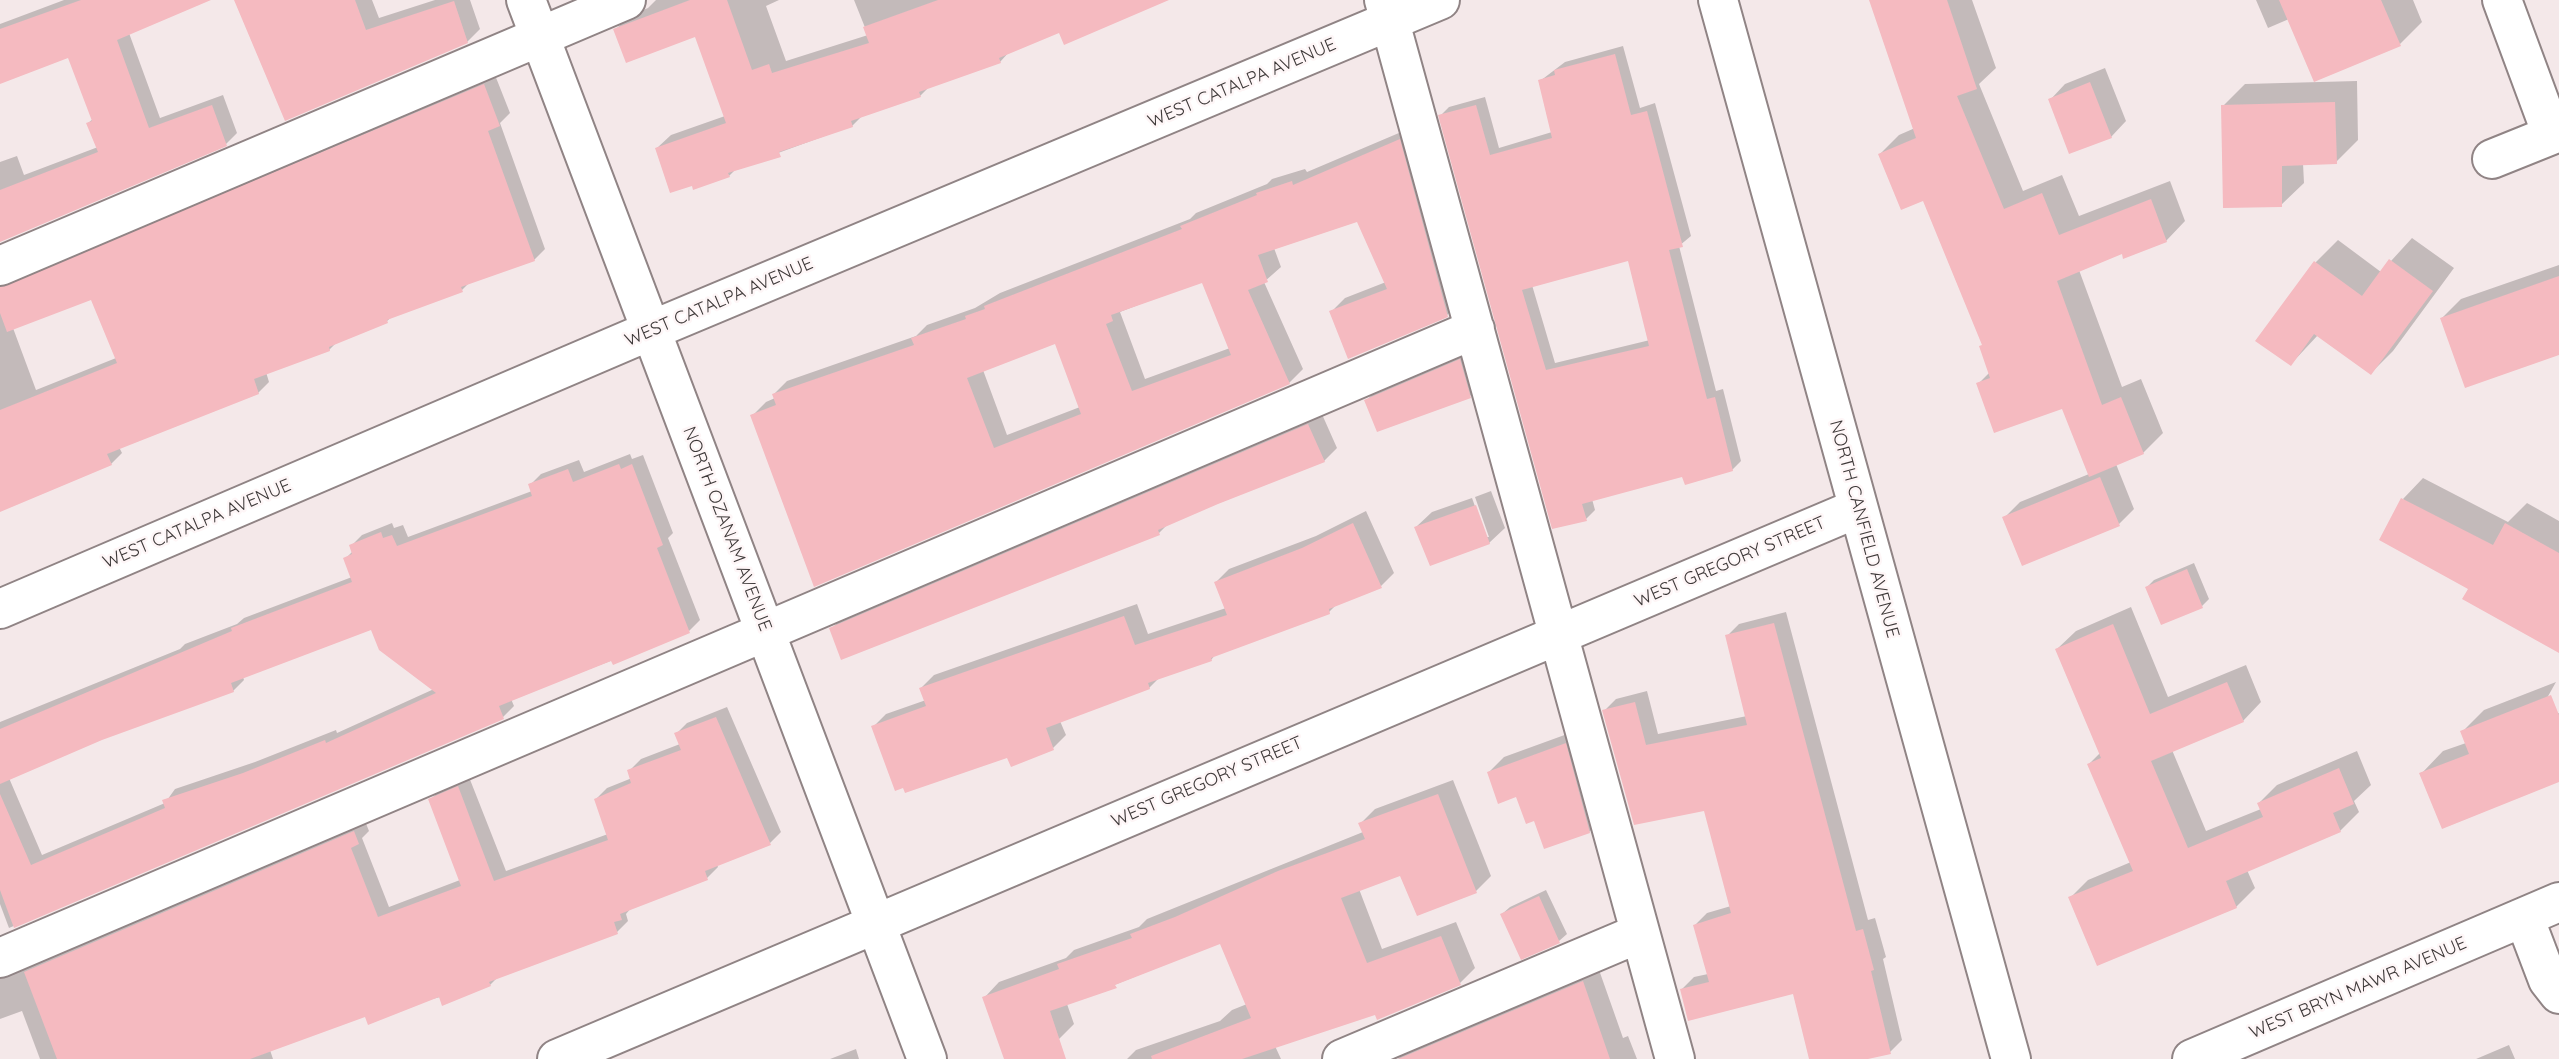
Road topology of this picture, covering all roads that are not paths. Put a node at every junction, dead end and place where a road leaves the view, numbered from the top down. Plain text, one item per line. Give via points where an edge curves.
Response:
1 (526, 0) edge
2 (626, 0) edge
3 (1440, 0) edge
4 (1718, 0) edge
5 (2502, 0) edge
6 (1387, 10) edge
7 (540, 36) junction
8 (2555, 133) edge
9 (2492, 159) dead end
10 (0, 266) edge
11 (1475, 329) junction
12 (652, 330) junction
13 (1858, 508) junction
14 (0, 609) edge
15 (765, 631) junction
16 (1559, 633) junction
17 (2559, 902) edge
18 (2524, 917) junction
19 (875, 923) junction
20 (1640, 933) junction
21 (0, 958) edge
22 (2559, 994) edge
23 (557, 1059) edge
24 (927, 1059) edge
25 (1342, 1059) edge
26 (1675, 1059) edge
27 (2011, 1059) edge
28 (2192, 1059) edge

1 - 7 street, NORTH OZANAM AVENUE
2 - 7 street
3 - 6 street, WEST CATALPA AVENUE
4 - 13 street, NORTH CANFIELD AVENUE
5 - 8 street
6 - 11 street
6 - 12 street, WEST CATALPA AVENUE
7 - 10 street
7 - 12 street, NORTH OZANAM AVENUE
8 - 9 street
11 - 15 street
11 - 16 street
12 - 14 street, WEST CATALPA AVENUE
12 - 15 street, NORTH OZANAM AVENUE
13 - 16 street, WEST GREGORY STREET
13 - 27 street, NORTH CANFIELD AVENUE
15 - 19 street, NORTH OZANAM AVENUE
15 - 21 street
16 - 19 street, WEST GREGORY STREET
16 - 20 street
17 - 18 street, WEST BRYN MAWR AVENUE
18 - 22 street via 2548,980
18 - 28 street, WEST BRYN MAWR AVENUE
19 - 23 street, WEST GREGORY STREET
19 - 24 street, NORTH OZANAM AVENUE
20 - 25 street
20 - 26 street

